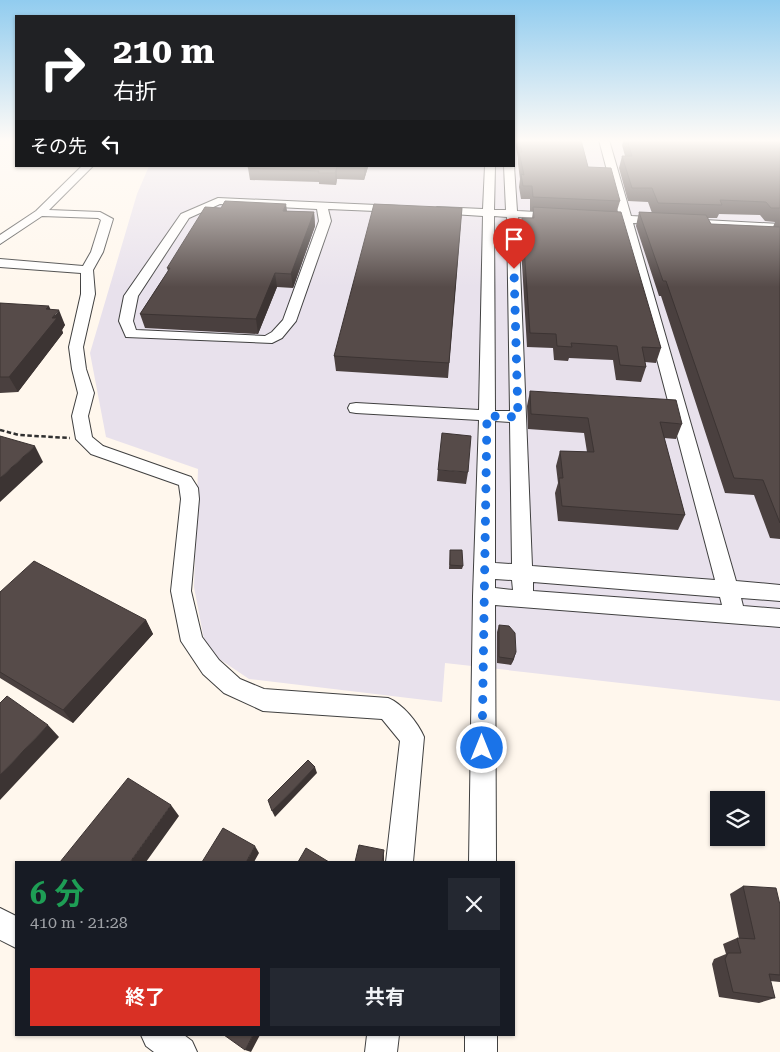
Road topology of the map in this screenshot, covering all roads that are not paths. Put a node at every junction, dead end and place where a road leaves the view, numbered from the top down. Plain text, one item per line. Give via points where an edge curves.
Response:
1 (64, 189) edge
2 (489, 189) edge
3 (510, 189) edge
4 (618, 189) edge
5 (322, 205) junction
6 (410, 209) edge
7 (429, 210) edge
8 (40, 213) junction
9 (488, 213) junction
10 (512, 214) junction
11 (569, 216) edge
12 (588, 217) edge
13 (627, 219) junction
14 (780, 226) edge
15 (0, 240) edge
16 (0, 263) edge
17 (87, 270) junction
18 (356, 408) dead end
19 (487, 416) junction
20 (518, 417) junction
21 (484, 570) junction
22 (522, 573) junction
23 (727, 589) junction
24 (780, 593) edge
25 (483, 596) junction
26 (523, 599) junction
27 (735, 614) junction
28 (780, 618) edge
29 (400, 861) edge
30 (482, 861) edge
31 (0, 922) edge
32 (15, 933) edge
33 (158, 1036) edge
34 (383, 1036) edge
35 (481, 1036) edge
36 (181, 1052) edge
37 (381, 1052) edge
38 (481, 1052) edge

1 - 8 street
2 - 9 street
3 - 10 street
4 - 13 street
5 - 5 street via 325,221 289,321 277,335 267,340 131,334 126,322 131,296 185,216 218,201
5 - 6 street
7 - 9 street
8 - 15 street
8 - 17 street via 107,219 97,252
9 - 10 street
9 - 19 street
10 - 11 street
10 - 20 street
12 - 13 street
13 - 14 street
13 - 23 street
16 - 17 street
17 - 29 street via 88,294 76,347 86,393 80,416 84,439 97,450 185,481 189,488 181,591 192,641 212,668 232,686 263,700 388,709 412,737
18 - 19 street
19 - 20 street
19 - 21 street
20 - 22 street
21 - 22 street
21 - 25 street
22 - 23 street
22 - 26 street
23 - 24 street
23 - 27 street
25 - 26 street
25 - 30 street
26 - 27 street
27 - 28 street
31 - 32 street
33 - 36 street
34 - 37 street
35 - 38 street

